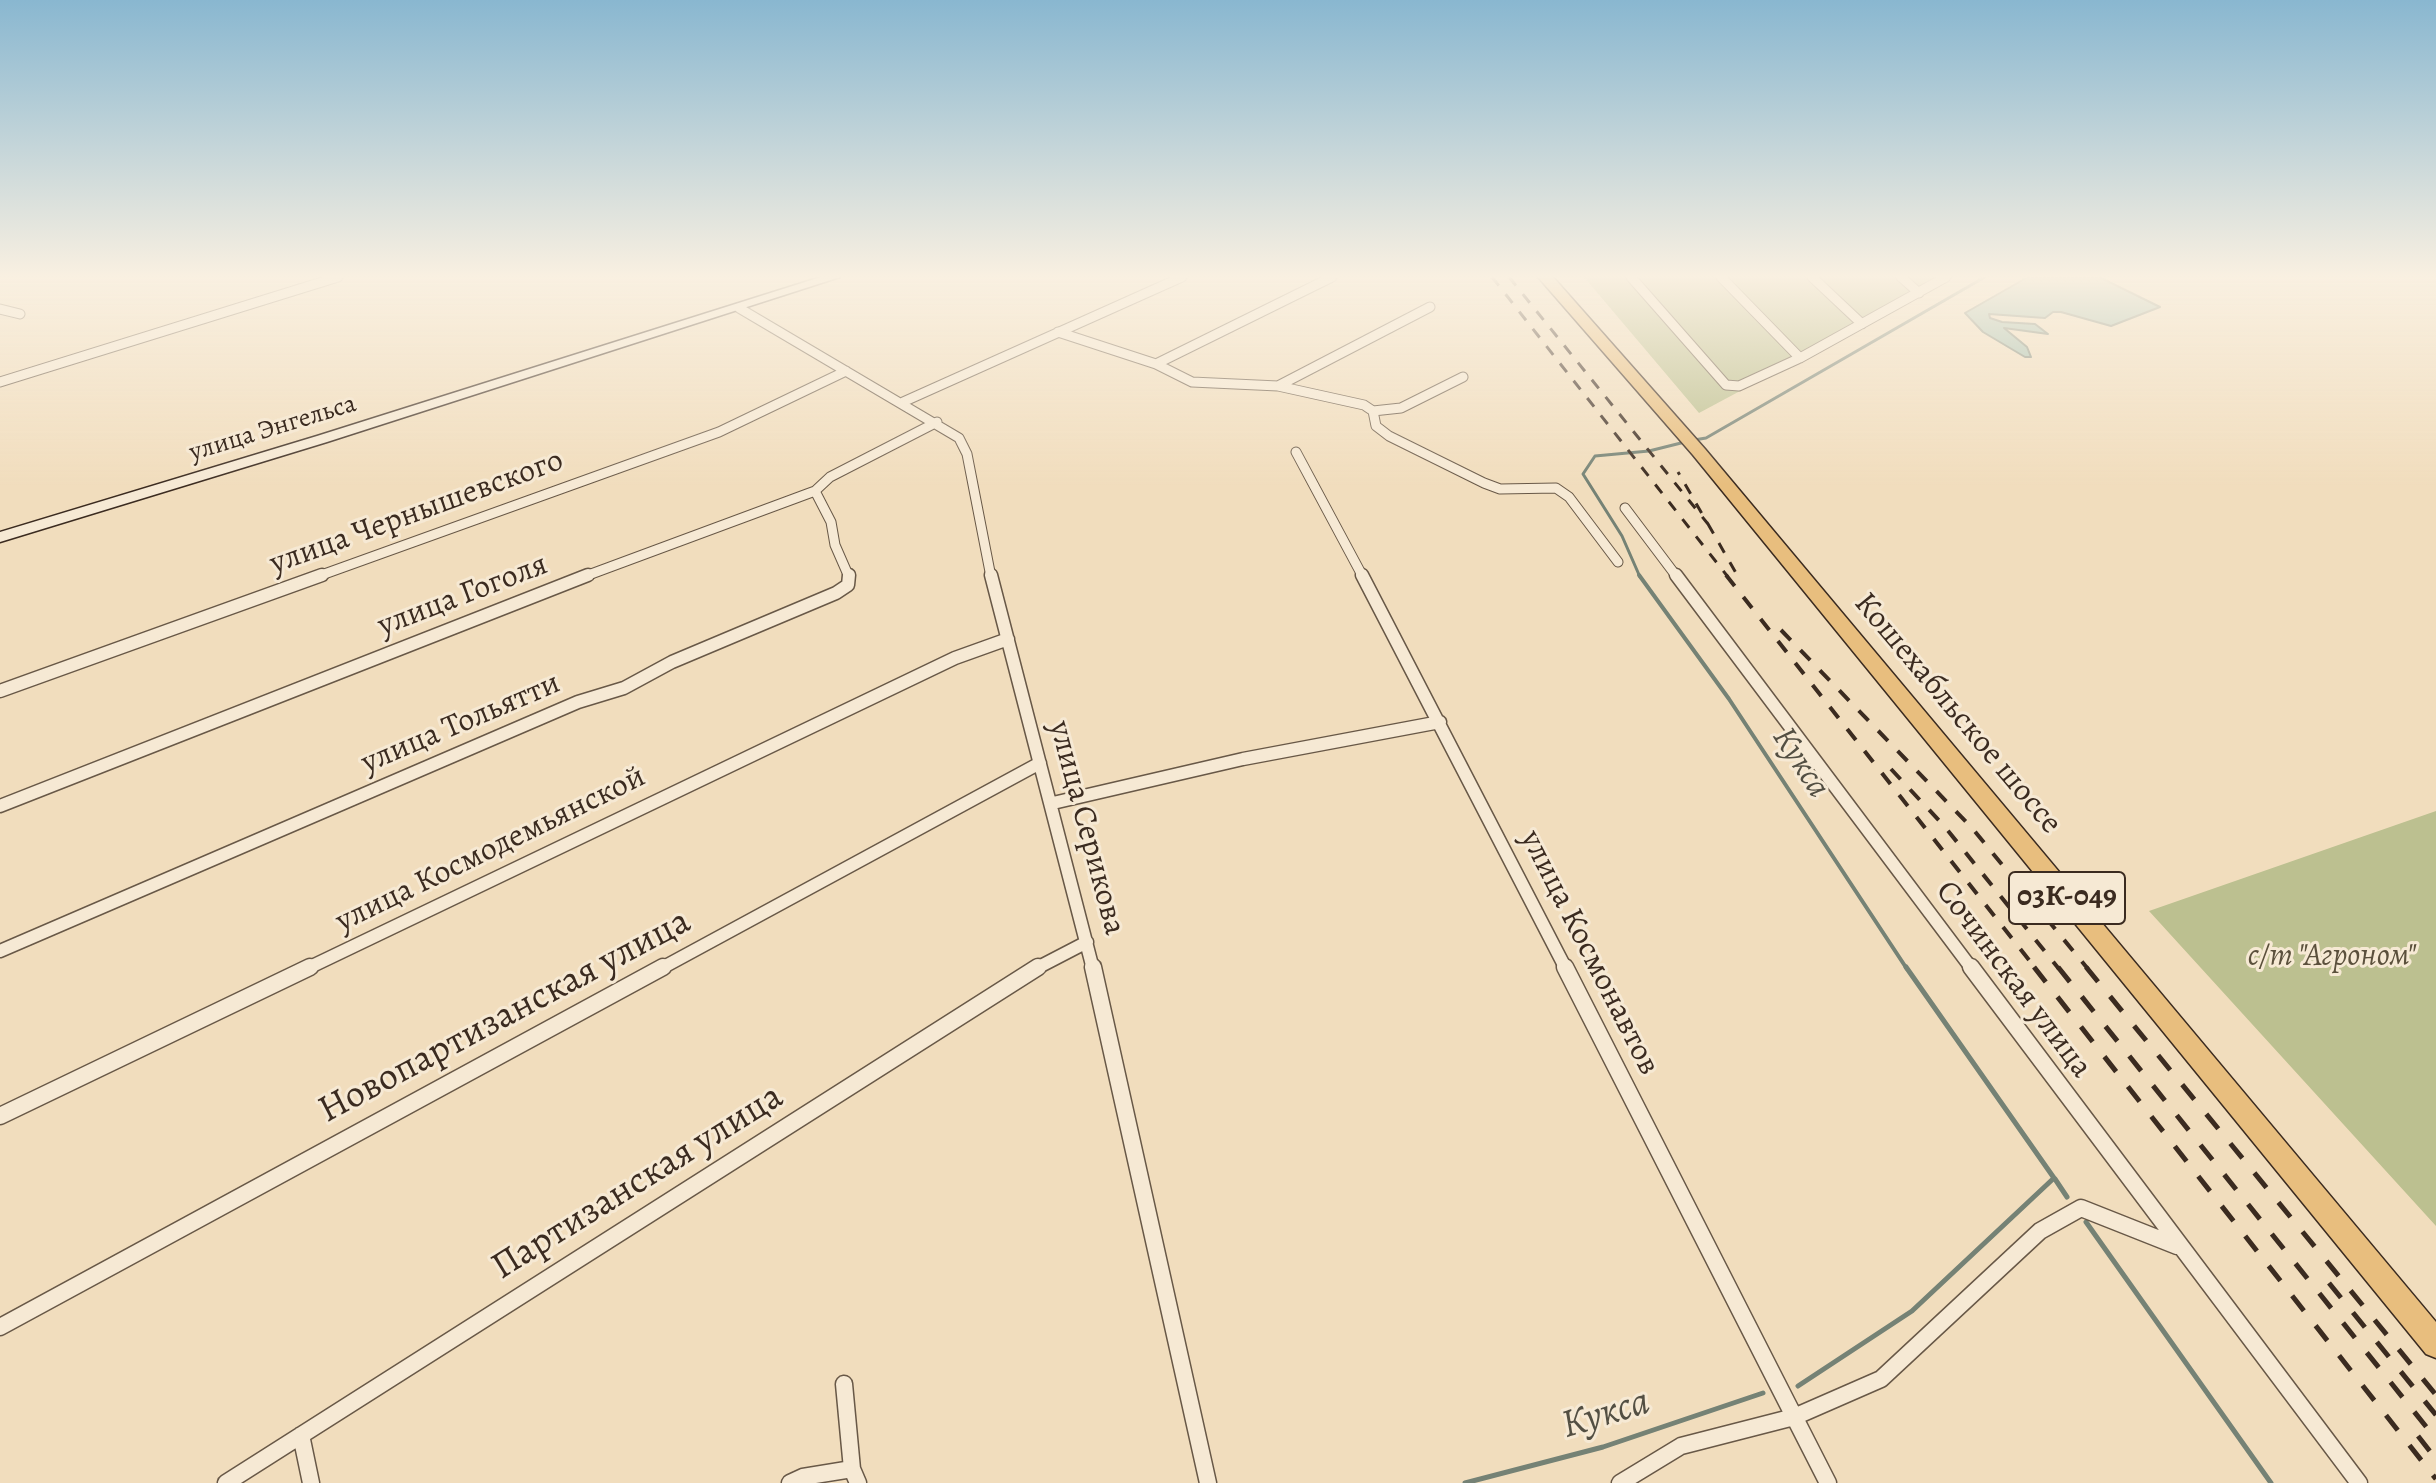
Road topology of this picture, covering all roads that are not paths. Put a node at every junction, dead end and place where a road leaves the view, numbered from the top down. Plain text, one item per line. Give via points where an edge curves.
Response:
1 (115, 346) edge
2 (616, 346) edge
3 (804, 346) edge
4 (1027, 346) edge
5 (1102, 346) edge
6 (1192, 346) edge
7 (1355, 346) edge
8 (1606, 346) edge
9 (1692, 346) edge
10 (1788, 346) edge
11 (1822, 346) edge
12 (1800, 358) junction
13 (1156, 364) junction
14 (846, 371) junction
15 (1463, 377) dead end
16 (0, 382) edge
17 (1278, 386) junction
18 (903, 402) junction
19 (1373, 411) junction
20 (937, 422) junction
21 (1296, 452) dead end
22 (815, 491) junction
23 (1625, 508) dead end
24 (0, 537) edge
25 (1618, 562) dead end
26 (1008, 639) junction
27 (0, 691) edge
28 (1440, 722) junction
29 (1040, 763) junction
30 (1053, 803) junction
31 (0, 806) edge
32 (1087, 942) junction
33 (0, 951) edge
34 (0, 1116) edge
35 (2180, 1247) junction
36 (0, 1327) edge
37 (2436, 1344) edge
38 (844, 1384) dead end
39 (1794, 1417) junction
40 (301, 1435) junction
41 (855, 1476) edge
42 (226, 1483) edge
43 (311, 1483) edge
44 (790, 1483) edge
45 (1208, 1483) edge
46 (1620, 1483) edge
47 (1828, 1483) edge
48 (2359, 1483) edge

1 - 16 street
2 - 24 street, улица Энгельса
3 - 14 street, улица Серикова
4 - 18 street
5 - 13 street
6 - 13 street
7 - 17 street
8 - 37 main road, Кошехабльское шоссе / 03К-049 via 1699,452
9 - 12 street via 1726,385 1748,383
10 - 12 street
11 - 12 street
13 - 17 street via 1192,382
14 - 18 street, улица Серикова
14 - 27 street, улица Чернышевского via 719,432
15 - 19 street via 1401,408
17 - 19 street via 1349,399
18 - 20 street, улица Серикова
19 - 25 street via 1376,426 1389,436 1484,483 1500,489 1556,488 1569,497
20 - 22 street, улица Гоголя via 830,477
20 - 26 street, улица Серикова via 959,438 967,454
21 - 28 street, улица Космонавтов
22 - 31 street, улица Гоголя
22 - 33 street, улица Тольятти via 849,575 848,585 836,593
23 - 35 street, Сочинская улица
26 - 29 street, улица Серикова
26 - 34 street, улица Космодемьянской via 955,658
28 - 30 street via 1243,759
28 - 39 street, улица Космонавтов
29 - 30 street, улица Серикова
29 - 36 street, Новопартизанская улица
30 - 32 street, улица Серикова
32 - 40 street, Партизанская улица via 1041,966
32 - 45 street, улица Серикова
35 - 39 street via 2081,1208 2040,1231 1881,1379
35 - 48 street, Сочинская улица
38 - 41 street
39 - 46 street via 1681,1446
39 - 47 street, улица Космонавтов
40 - 42 street, Партизанская улица
40 - 43 street
41 - 44 street via 803,1477

